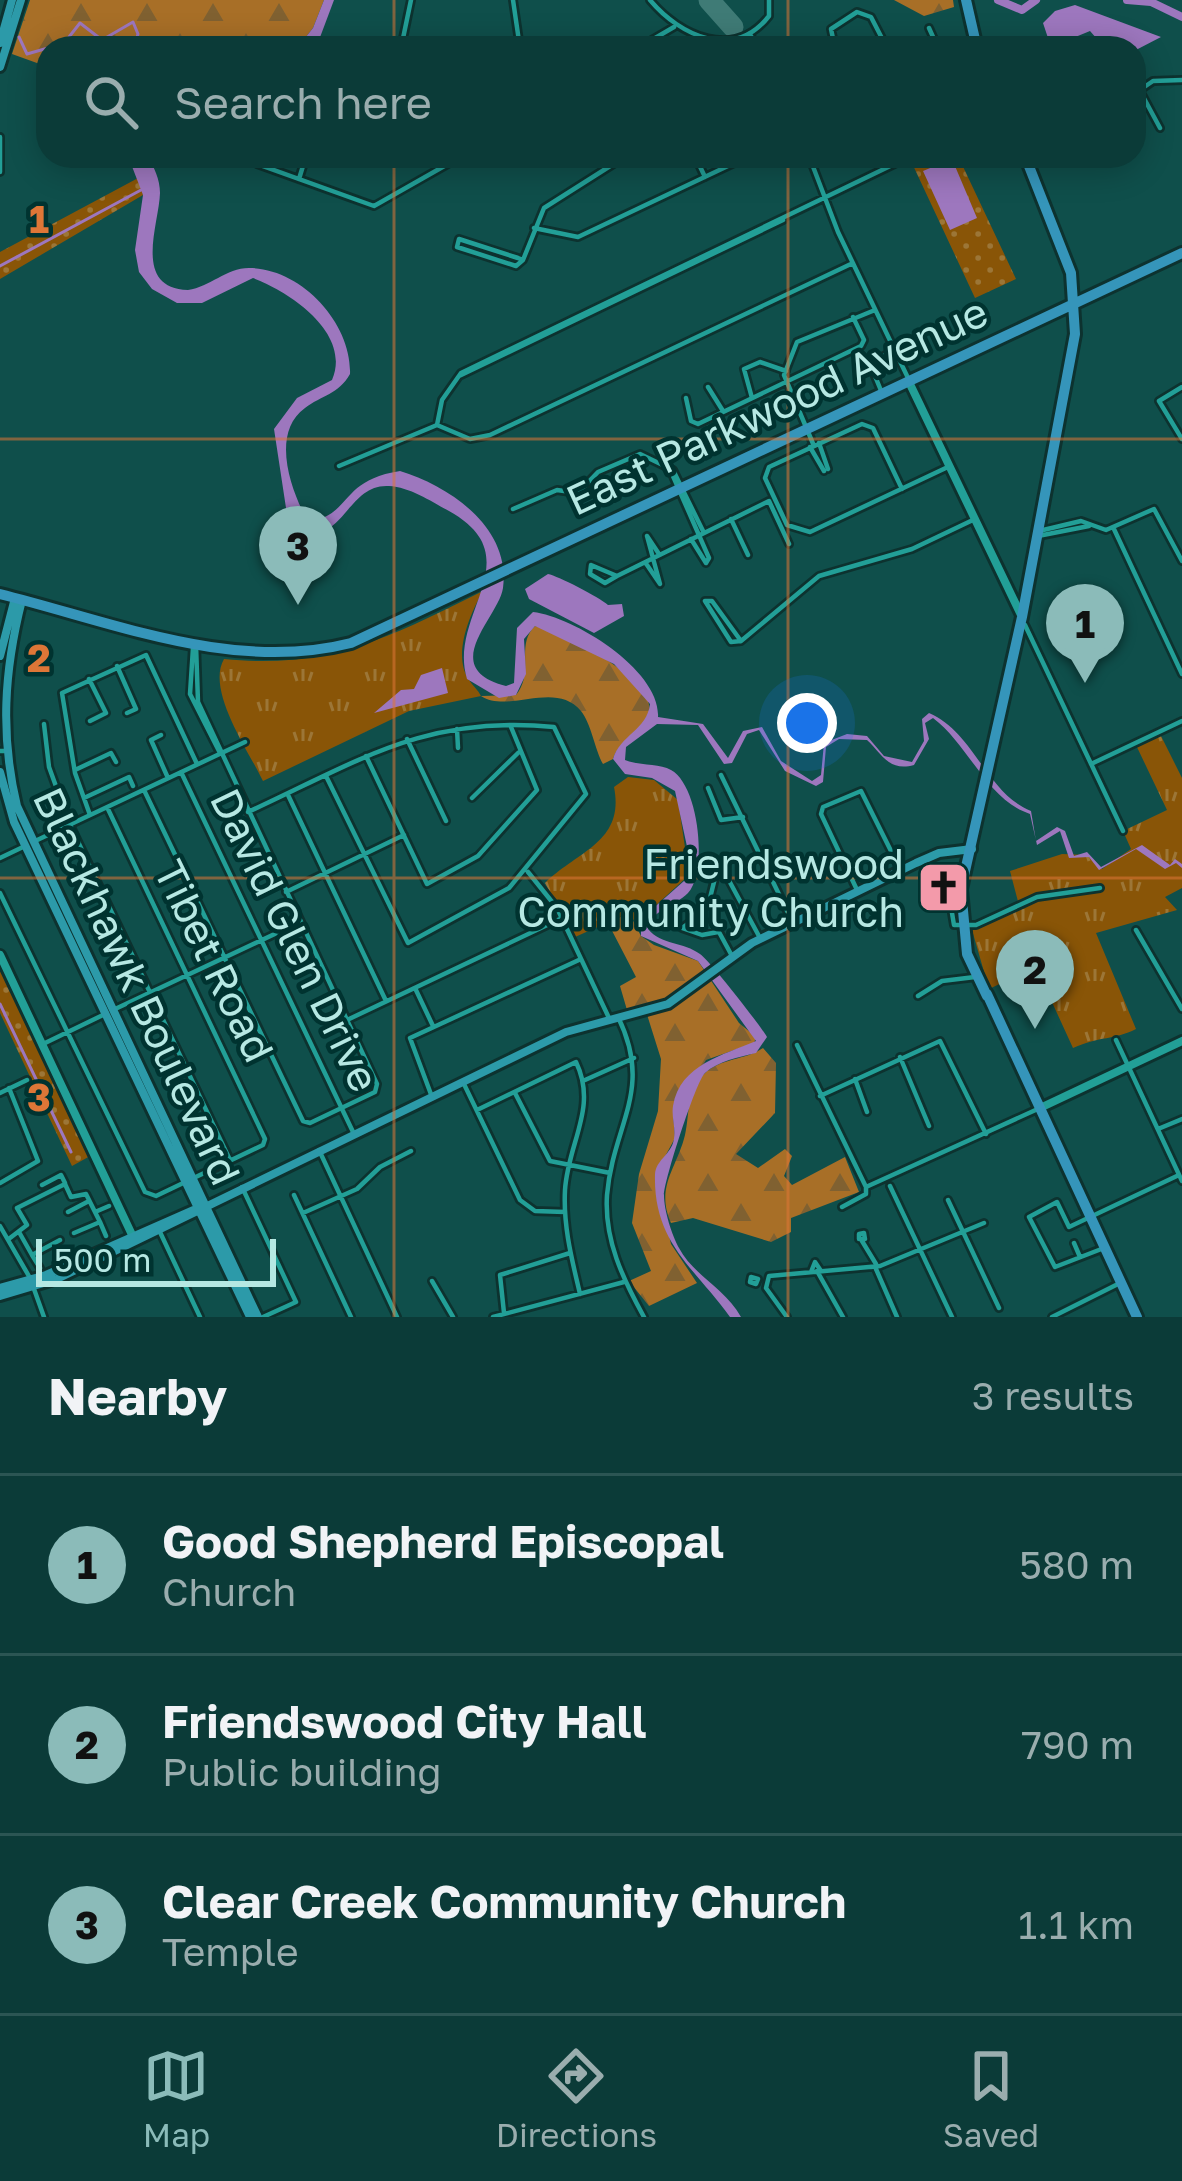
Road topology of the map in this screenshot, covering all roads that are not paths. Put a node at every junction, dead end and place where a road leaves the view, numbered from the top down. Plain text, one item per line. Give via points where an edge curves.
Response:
1 (12, 0) edge
2 (21, 0) edge
3 (411, 0) edge
4 (513, 0) edge
5 (650, 0) edge
6 (769, 0) edge
7 (969, 0) edge
8 (675, 26) junction
9 (929, 28) dead end
10 (404, 36) edge
11 (518, 36) edge
12 (658, 36) edge
13 (705, 36) edge
14 (751, 36) edge
15 (832, 36) edge
16 (882, 36) edge
17 (933, 36) edge
18 (977, 36) edge
19 (0, 43) edge
20 (0, 67) edge
21 (1182, 80) edge
22 (1146, 87) edge
23 (1146, 107) edge
24 (1160, 128) dead end
25 (0, 137) edge
26 (269, 168) edge
27 (302, 168) edge
28 (442, 168) edge
29 (607, 168) edge
30 (701, 168) edge
31 (724, 168) edge
32 (815, 168) edge
33 (887, 168) edge
34 (1032, 168) edge
35 (0, 172) edge
36 (705, 177) junction
37 (299, 179) junction
38 (828, 196) junction
39 (534, 228) junction
40 (1182, 253) edge
41 (523, 260) junction
42 (853, 263) junction
43 (1074, 304) junction
44 (874, 306) junction
45 (853, 317) junction
46 (894, 350) junction
47 (786, 371) junction
48 (909, 380) junction
49 (786, 382) junction
50 (708, 387) dead end
51 (880, 387) junction
52 (1182, 387) edge
53 (686, 398) dead end
54 (752, 398) junction
55 (723, 412) junction
56 (437, 424) junction
57 (806, 428) junction
58 (1182, 439) edge
59 (814, 445) junction
60 (339, 466) dead end
61 (950, 466) junction
62 (826, 470) dead end
63 (679, 487) junction
64 (902, 489) junction
65 (513, 509) dead end
66 (731, 519) junction
67 (975, 519) junction
68 (1113, 527) junction
69 (1038, 534) junction
70 (698, 536) junction
71 (789, 544) dead end
72 (748, 554) dead end
73 (1182, 561) edge
74 (616, 576) dead end
75 (0, 594) edge
76 (1019, 598) junction
77 (18, 599) junction
78 (9, 636) junction
79 (1024, 638) junction
80 (742, 641) junction
81 (196, 644) junction
82 (0, 656) edge
83 (117, 666) junction
84 (1182, 674) edge
85 (89, 679) junction
86 (2, 696) edge
87 (146, 705) dead end
88 (115, 709) dead end
89 (136, 709) junction
90 (106, 713) junction
91 (127, 713) dead end
92 (90, 721) dead end
93 (1182, 721) edge
94 (44, 724) dead end
95 (511, 727) junction
96 (457, 729) junction
97 (161, 735) dead end
98 (406, 738) junction
99 (151, 740) junction
100 (245, 742) dead end
101 (107, 743) dead end
102 (141, 744) dead end
103 (458, 748) dead end
104 (2, 751) edge
105 (111, 753) junction
106 (220, 753) junction
107 (518, 753) junction
108 (366, 756) junction
109 (116, 762) dead end
110 (197, 764) junction
111 (1091, 764) junction
112 (124, 768) dead end
113 (74, 770) junction
114 (0, 772) edge
115 (181, 772) junction
116 (721, 775) dead end
117 (326, 776) junction
118 (128, 777) junction
119 (168, 778) junction
120 (133, 786) dead end
121 (708, 788) dead end
122 (144, 790) junction
123 (287, 794) junction
124 (84, 798) junction
125 (472, 798) dead end
126 (107, 807) junction
127 (248, 812) junction
128 (90, 815) junction
129 (742, 817) junction
130 (446, 820) dead end
131 (70, 825) junction
132 (1123, 831) dead end
133 (404, 835) junction
134 (29, 844) junction
135 (971, 849) junction
136 (954, 850) junction
137 (365, 854) junction
138 (0, 858) edge
139 (966, 863) junction
140 (526, 870) junction
141 (901, 871) junction
142 (326, 873) junction
143 (1100, 888) dead end
144 (286, 892) junction
145 (858, 892) junction
146 (0, 893) edge
147 (951, 907) dead end
148 (707, 910) junction
149 (562, 918) junction
150 (300, 922) junction
151 (793, 923) junction
152 (965, 928) junction
153 (1136, 931) dead end
154 (718, 932) junction
155 (760, 938) junction
156 (261, 940) junction
157 (0, 955) edge
158 (224, 958) junction
159 (730, 958) junction
160 (581, 959) junction
161 (188, 976) junction
162 (978, 976) junction
163 (415, 988) junction
164 (150, 994) junction
165 (918, 996) dead end
166 (386, 1001) junction
167 (1182, 1009) edge
168 (109, 1012) junction
169 (614, 1017) junction
170 (347, 1020) junction
171 (433, 1027) junction
172 (67, 1033) junction
173 (1116, 1040) dead end
174 (1182, 1041) edge
175 (43, 1044) junction
176 (797, 1045) dead end
177 (899, 1057) junction
178 (634, 1058) junction
179 (1128, 1066) junction
180 (855, 1078) junction
181 (27, 1080) dead end
182 (585, 1080) junction
183 (463, 1082) junction
184 (10, 1088) junction
185 (0, 1093) edge
186 (515, 1093) junction
187 (820, 1096) junction
188 (432, 1097) junction
189 (342, 1108) junction
190 (1040, 1108) junction
191 (477, 1110) junction
192 (867, 1112) dead end
193 (1182, 1119) edge
194 (929, 1126) dead end
195 (1158, 1129) junction
196 (986, 1133) junction
197 (354, 1134) junction
198 (320, 1150) junction
199 (411, 1151) dead end
200 (230, 1160) junction
201 (568, 1166) junction
202 (610, 1173) junction
203 (1180, 1173) edge
204 (188, 1181) junction
205 (0, 1183) edge
206 (65, 1184) junction
207 (42, 1185) dead end
208 (890, 1186) dead end
209 (242, 1187) junction
210 (866, 1187) junction
211 (293, 1196) dead end
212 (341, 1196) junction
213 (948, 1200) dead end
214 (89, 1201) junction
215 (109, 1205) dead end
216 (842, 1207) dead end
217 (199, 1208) junction
218 (68, 1212) dead end
219 (95, 1212) junction
220 (565, 1212) junction
221 (302, 1214) junction
222 (1092, 1217) junction
223 (100, 1222) junction
224 (984, 1223) dead end
225 (0, 1226) edge
226 (159, 1230) junction
227 (964, 1231) junction
228 (19, 1232) junction
229 (74, 1233) dead end
230 (106, 1236) dead end
231 (134, 1237) junction
232 (10, 1238) junction
233 (60, 1240) dead end
234 (862, 1240) dead end
235 (1074, 1243) dead end
236 (1104, 1248) junction
237 (921, 1251) junction
238 (570, 1253) junction
239 (32, 1255) junction
240 (1080, 1258) junction
241 (878, 1266) junction
242 (40, 1268) dead end
243 (819, 1271) junction
244 (432, 1281) dead end
245 (624, 1282) junction
246 (1123, 1282) junction
247 (32, 1284) junction
248 (0, 1292) edge
249 (580, 1294) junction
250 (1000, 1308) dead end
251 (505, 1314) edge
252 (1062, 1315) edge
253 (44, 1317) edge
254 (200, 1317) edge
255 (257, 1317) edge
256 (351, 1317) edge
257 (398, 1317) edge
258 (453, 1317) edge
259 (493, 1317) edge
260 (644, 1317) edge
261 (787, 1317) edge
262 (843, 1317) edge
263 (897, 1317) edge
264 (952, 1317) edge
265 (1052, 1317) edge
266 (1140, 1317) edge

1 - 19 main road
2 - 20 main road
3 - 10 street
4 - 11 street
5 - 8 street
6 - 14 street via 769,16
7 - 18 main road
8 - 12 street
8 - 13 street
9 - 17 street
15 - 16 street via 831,29 857,12 871,16
21 - 22 street
23 - 24 street
25 - 35 street
26 - 37 street
27 - 37 street
28 - 37 street via 380,206
29 - 39 street via 552,202
30 - 36 street
31 - 36 street
32 - 38 street
33 - 38 street
34 - 43 main road via 1066,255
36 - 39 street via 578,237
38 - 42 street
38 - 56 street via 459,376
39 - 41 street
40 - 43 main road, East Parkwood Avenue
41 - 41 street via 460,239 454,243 516,266
42 - 44 street
42 - 56 street via 490,435 470,439
43 - 48 main road, East Parkwood Avenue
43 - 69 main road via 1072,360
44 - 45 street
44 - 46 street
45 - 47 street via 797,342
45 - 49 street via 863,345
46 - 48 street
46 - 51 street via 870,364
47 - 49 street
47 - 54 street via 758,362 742,374
48 - 51 main road, East Parkwood Avenue
48 - 61 street
49 - 54 street
49 - 57 street
50 - 55 street
51 - 57 main road, East Parkwood Avenue
52 - 58 street via 1159,401
53 - 55 street via 694,424
54 - 55 street
56 - 60 street
57 - 59 street
57 - 63 main road, East Parkwood Avenue
59 - 62 street
59 - 64 street via 858,424 873,428
59 - 64 street via 764,478 787,524 803,532
61 - 64 street
61 - 67 street
63 - 65 street via 669,467 636,454 578,494 556,490
63 - 70 street
63 - 81 main road, East Parkwood Avenue via 369,637 271,654
66 - 70 street
66 - 71 street via 769,501
66 - 72 street
67 - 76 street
67 - 80 street via 912,549 819,576
68 - 69 street via 1081,521
68 - 73 street via 1156,510
68 - 84 street
69 - 76 main road
70 - 74 street
75 - 77 main road, East Parkwood Avenue
76 - 79 main road
77 - 78 main road, Blackhawk Boulevard
77 - 81 main road, East Parkwood Avenue
78 - 82 main road, Blackhawk Boulevard
78 - 86 main road, Blackhawk Boulevard
79 - 111 street
79 - 135 main road
80 - 80 street via 730,642 705,601 712,601
81 - 106 street via 190,694
83 - 85 street
83 - 89 street
83 - 110 street via 146,655
85 - 90 street
85 - 113 street via 62,693
86 - 104 main road, Blackhawk Boulevard
87 - 89 street
88 - 90 street
89 - 91 street
90 - 92 street
93 - 111 street
94 - 131 street
95 - 96 street
95 - 107 street
95 - 140 street via 554,727 586,794
96 - 98 street
96 - 103 street
97 - 99 street
98 - 108 street
98 - 130 street
99 - 102 street
99 - 119 street
100 - 106 street
101 - 105 street
104 - 134 main road, Blackhawk Boulevard
105 - 109 street
105 - 113 street
106 - 110 street
106 - 127 street
107 - 125 street
107 - 133 street via 537,790 465,866 428,884
108 - 117 street
108 - 133 street
110 - 115 street
111 - 132 street
112 - 118 street
113 - 124 street
114 - 134 main road, Blackhawk Boulevard
115 - 119 street
115 - 156 street, David Glen Drive
116 - 129 street
117 - 123 street
117 - 137 street
118 - 120 street
118 - 124 street
119 - 122 street
121 - 129 street via 721,820
122 - 126 street
122 - 158 street
123 - 127 street
123 - 142 street
124 - 128 street
126 - 128 street
126 - 161 street, Tibet Road
127 - 144 street
128 - 131 street
129 - 151 street
131 - 134 street
131 - 164 street
133 - 137 street
134 - 138 street
134 - 168 main road, Blackhawk Boulevard
135 - 136 main road
135 - 139 main road
135 - 152 main road
136 - 139 main road
136 - 141 main road
137 - 140 street via 408,943 493,900
137 - 142 street
139 - 152 main road
140 - 149 street
141 - 145 main road
141 - 145 street via 857,790 821,810
142 - 144 street
142 - 166 street
143 - 152 street via 1037,897
144 - 150 street
145 - 151 main road
146 - 172 street
147 - 152 street via 952,922
148 - 154 street
148 - 154 street via 682,928
148 - 155 street via 719,862
149 - 160 street
149 - 163 street
150 - 156 street
150 - 170 street
151 - 155 main road
152 - 162 main road
153 - 167 street
154 - 159 street
155 - 159 main road
156 - 158 street
156 - 189 street, David Glen Drive
157 - 175 street
158 - 161 street
158 - 189 street via 306,1123
159 - 169 main road via 681,996
160 - 169 street
160 - 171 street
161 - 164 street
161 - 200 street, Tibet Road via 265,1142
162 - 165 street via 942,981
162 - 190 main road
163 - 166 street
163 - 171 street
164 - 168 street
164 - 200 street
166 - 170 street
168 - 172 street
168 - 204 main road, Blackhawk Boulevard
169 - 178 street
169 - 183 main road
170 - 189 street via 377,1089
171 - 188 street via 408,1040
172 - 175 street
172 - 204 street via 149,1195
173 - 179 street
174 - 179 street
175 - 231 street
176 - 187 street
177 - 180 street
177 - 194 street
177 - 196 street via 940,1041
178 - 182 street
178 - 202 street via 633,1096
179 - 190 street
179 - 195 street
180 - 187 street
180 - 192 street
181 - 184 street
182 - 186 street via 577,1062
182 - 201 street
183 - 188 main road
183 - 191 street
184 - 185 street
184 - 205 street via 38,1161
186 - 191 street
186 - 201 street via 546,1157
187 - 210 street
188 - 197 main road
189 - 197 street, David Glen Drive
190 - 196 street
190 - 222 main road
191 - 220 street via 520,1200 535,1211
193 - 195 street
195 - 203 street
196 - 210 street
197 - 198 main road
198 - 209 main road
198 - 212 street
199 - 212 street
200 - 204 street
201 - 202 street
201 - 220 street
202 - 245 street via 608,1222
203 - 222 street
204 - 217 main road, Blackhawk Boulevard
206 - 207 street via 61,1175
206 - 214 street via 71,1198 86,1194
206 - 228 street via 16,1208 27,1225
208 - 237 street
209 - 217 main road
209 - 255 street via 296,1301
210 - 216 street
211 - 221 street
212 - 221 street
212 - 257 street
213 - 227 street
214 - 218 street
214 - 219 street
215 - 219 street
217 - 226 main road
217 - 231 main road
217 - 255 main road, Blackhawk Boulevard
219 - 223 street
220 - 238 street
221 - 256 street
222 - 236 main road
222 - 240 street via 1069,1227 1057,1202 1029,1217 1054,1267
222 - 246 main road
223 - 229 street
223 - 230 street
224 - 227 street
225 - 232 street
226 - 231 main road
226 - 254 street
227 - 237 street
227 - 250 street
228 - 232 street
228 - 239 street
231 - 247 main road
232 - 247 street
233 - 239 street
234 - 241 street
235 - 240 street
236 - 240 street
236 - 246 main road
237 - 241 street
237 - 264 street
238 - 249 street
238 - 251 street via 500,1275
239 - 242 street
241 - 243 street
241 - 263 street
243 - 261 street via 763,1280
243 - 262 street
244 - 258 street
245 - 249 street
245 - 260 street
246 - 252 street
246 - 266 main road
247 - 248 main road
247 - 253 street
249 - 251 street
251 - 259 street
252 - 265 street

